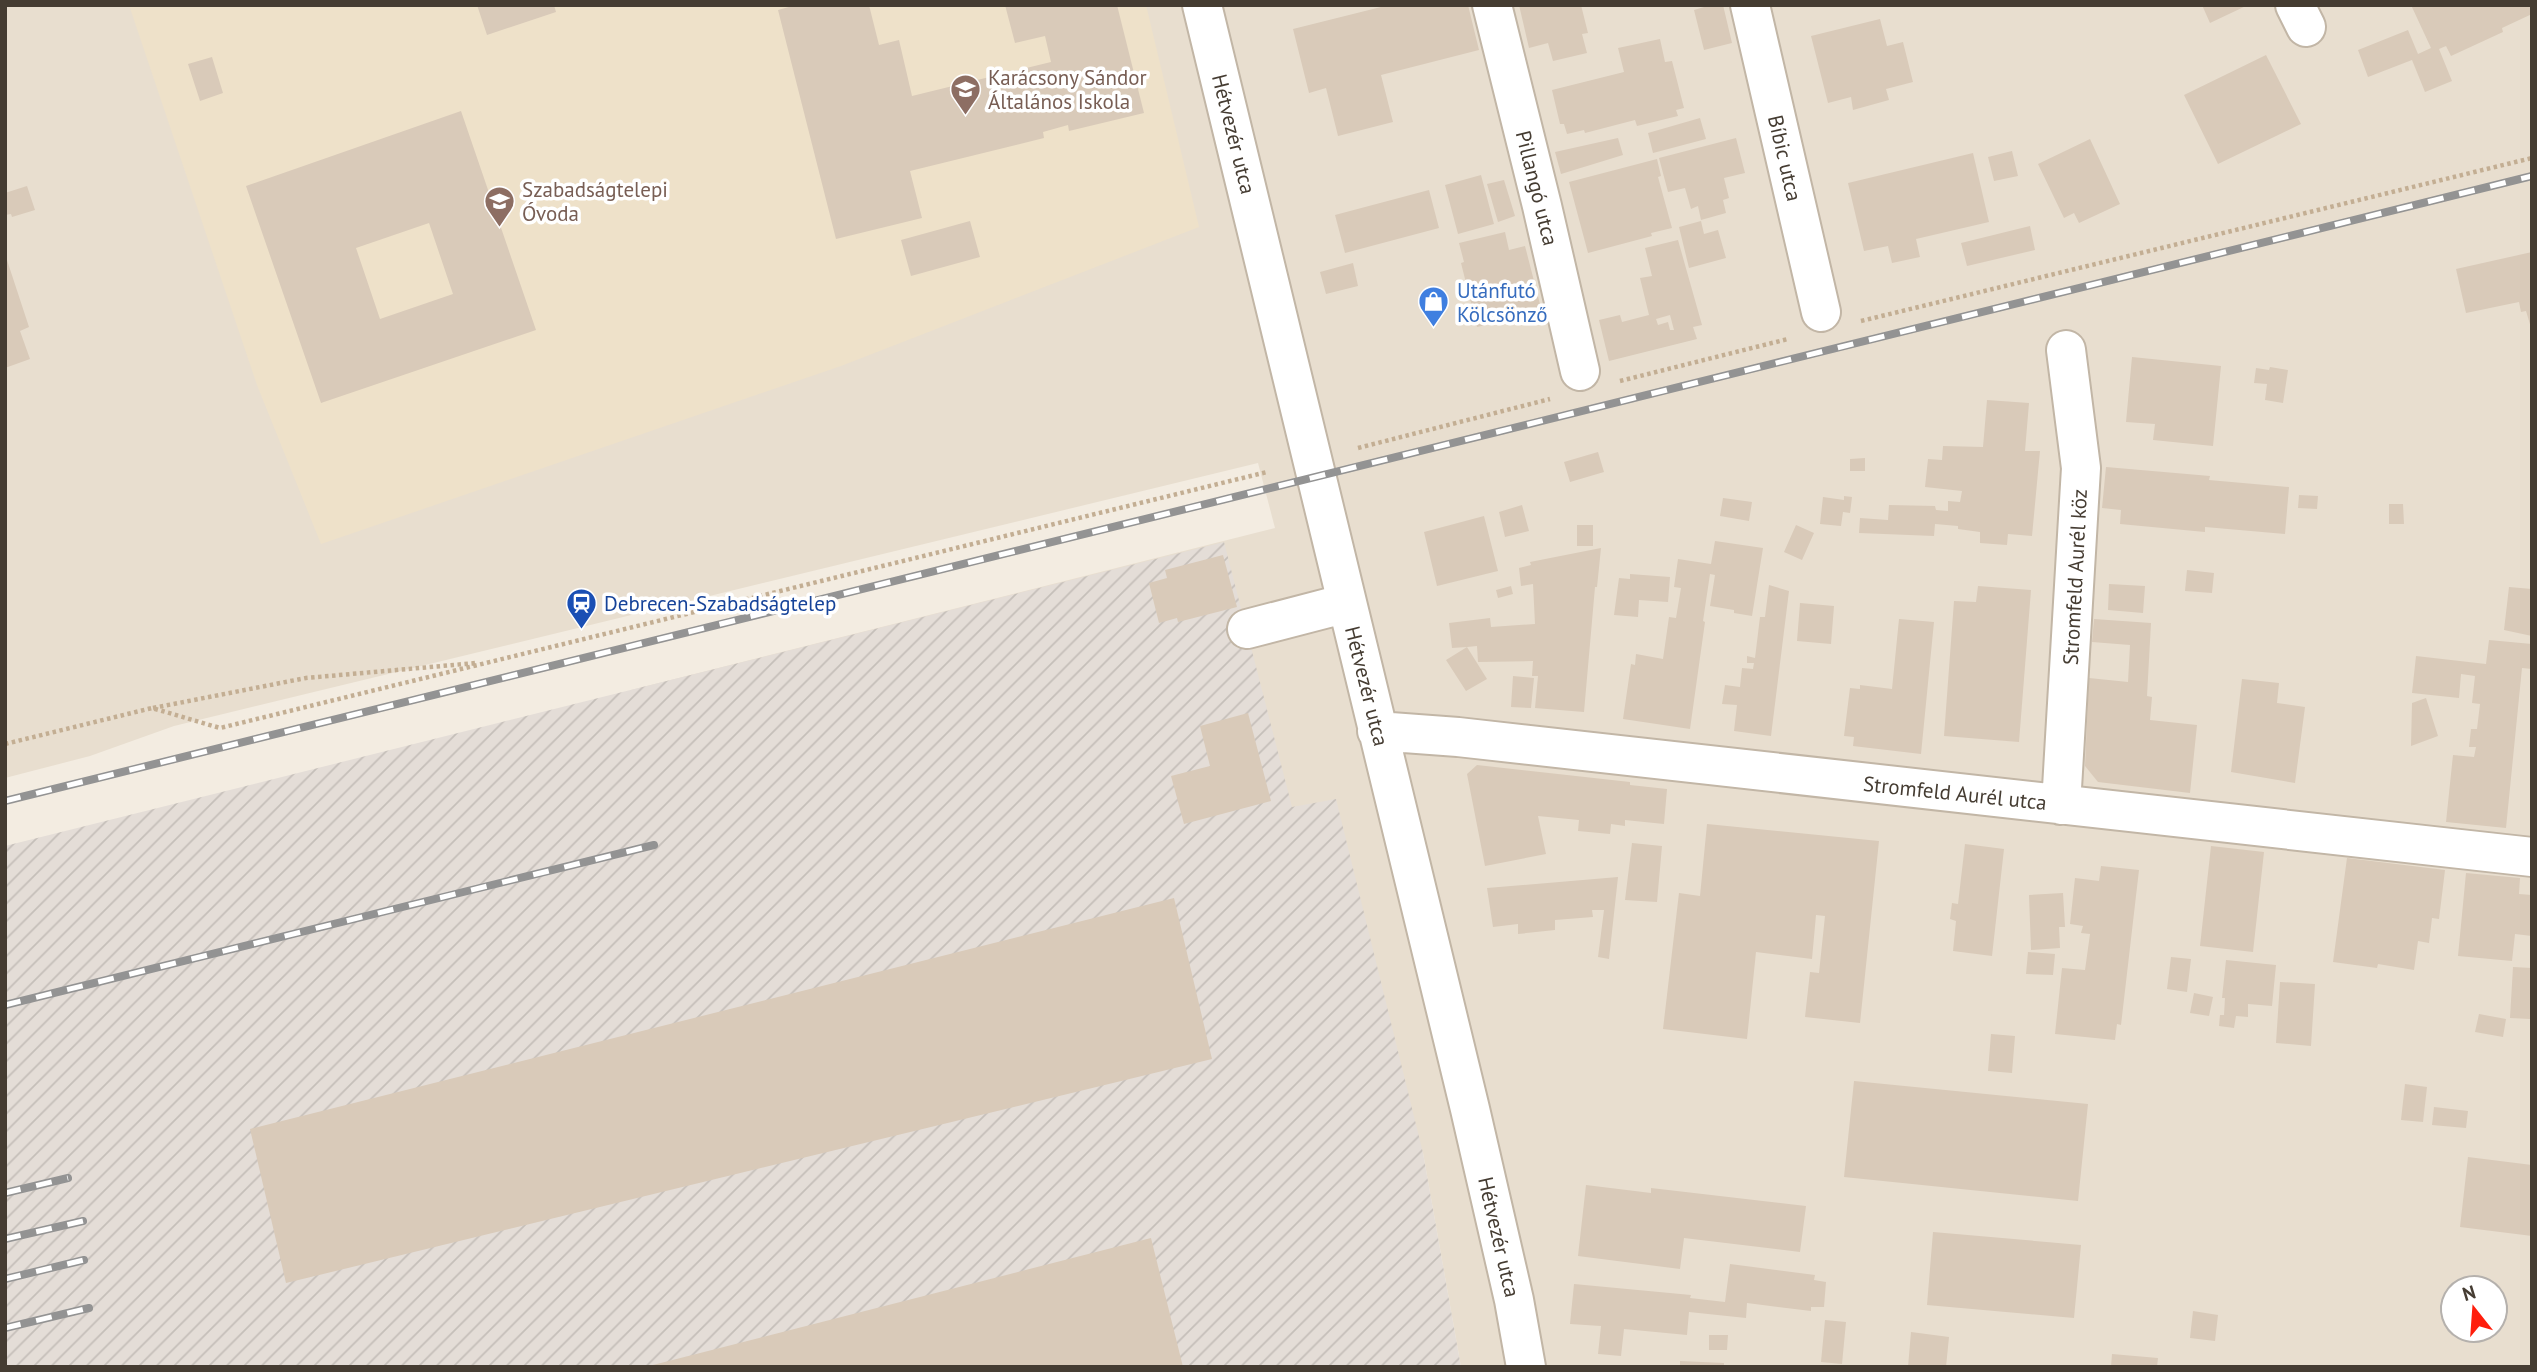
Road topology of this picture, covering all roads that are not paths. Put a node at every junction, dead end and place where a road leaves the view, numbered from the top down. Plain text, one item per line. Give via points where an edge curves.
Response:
1 (1202, 5) edge
2 (1492, 5) edge
3 (1750, 5) edge
4 (1821, 312) dead end
5 (2066, 350) dead end
6 (1582, 384) road end
7 (1347, 603) junction
8 (1247, 629) dead end
9 (1377, 731) junction
10 (2061, 805) junction
11 (2532, 858) edge
12 (1526, 1367) edge

1 - 7 street, Hétvezér utca
2 - 6 street, Pillangó utca
3 - 4 street, Bíbic utca
5 - 10 street, Stromfeld Aurél köz via 2081,468
7 - 8 street
7 - 9 street, Hétvezér utca
9 - 10 street, Stromfeld Aurél utca
9 - 12 street, Hétvezér utca via 1470,1109
10 - 11 street, Stromfeld Aurél utca

